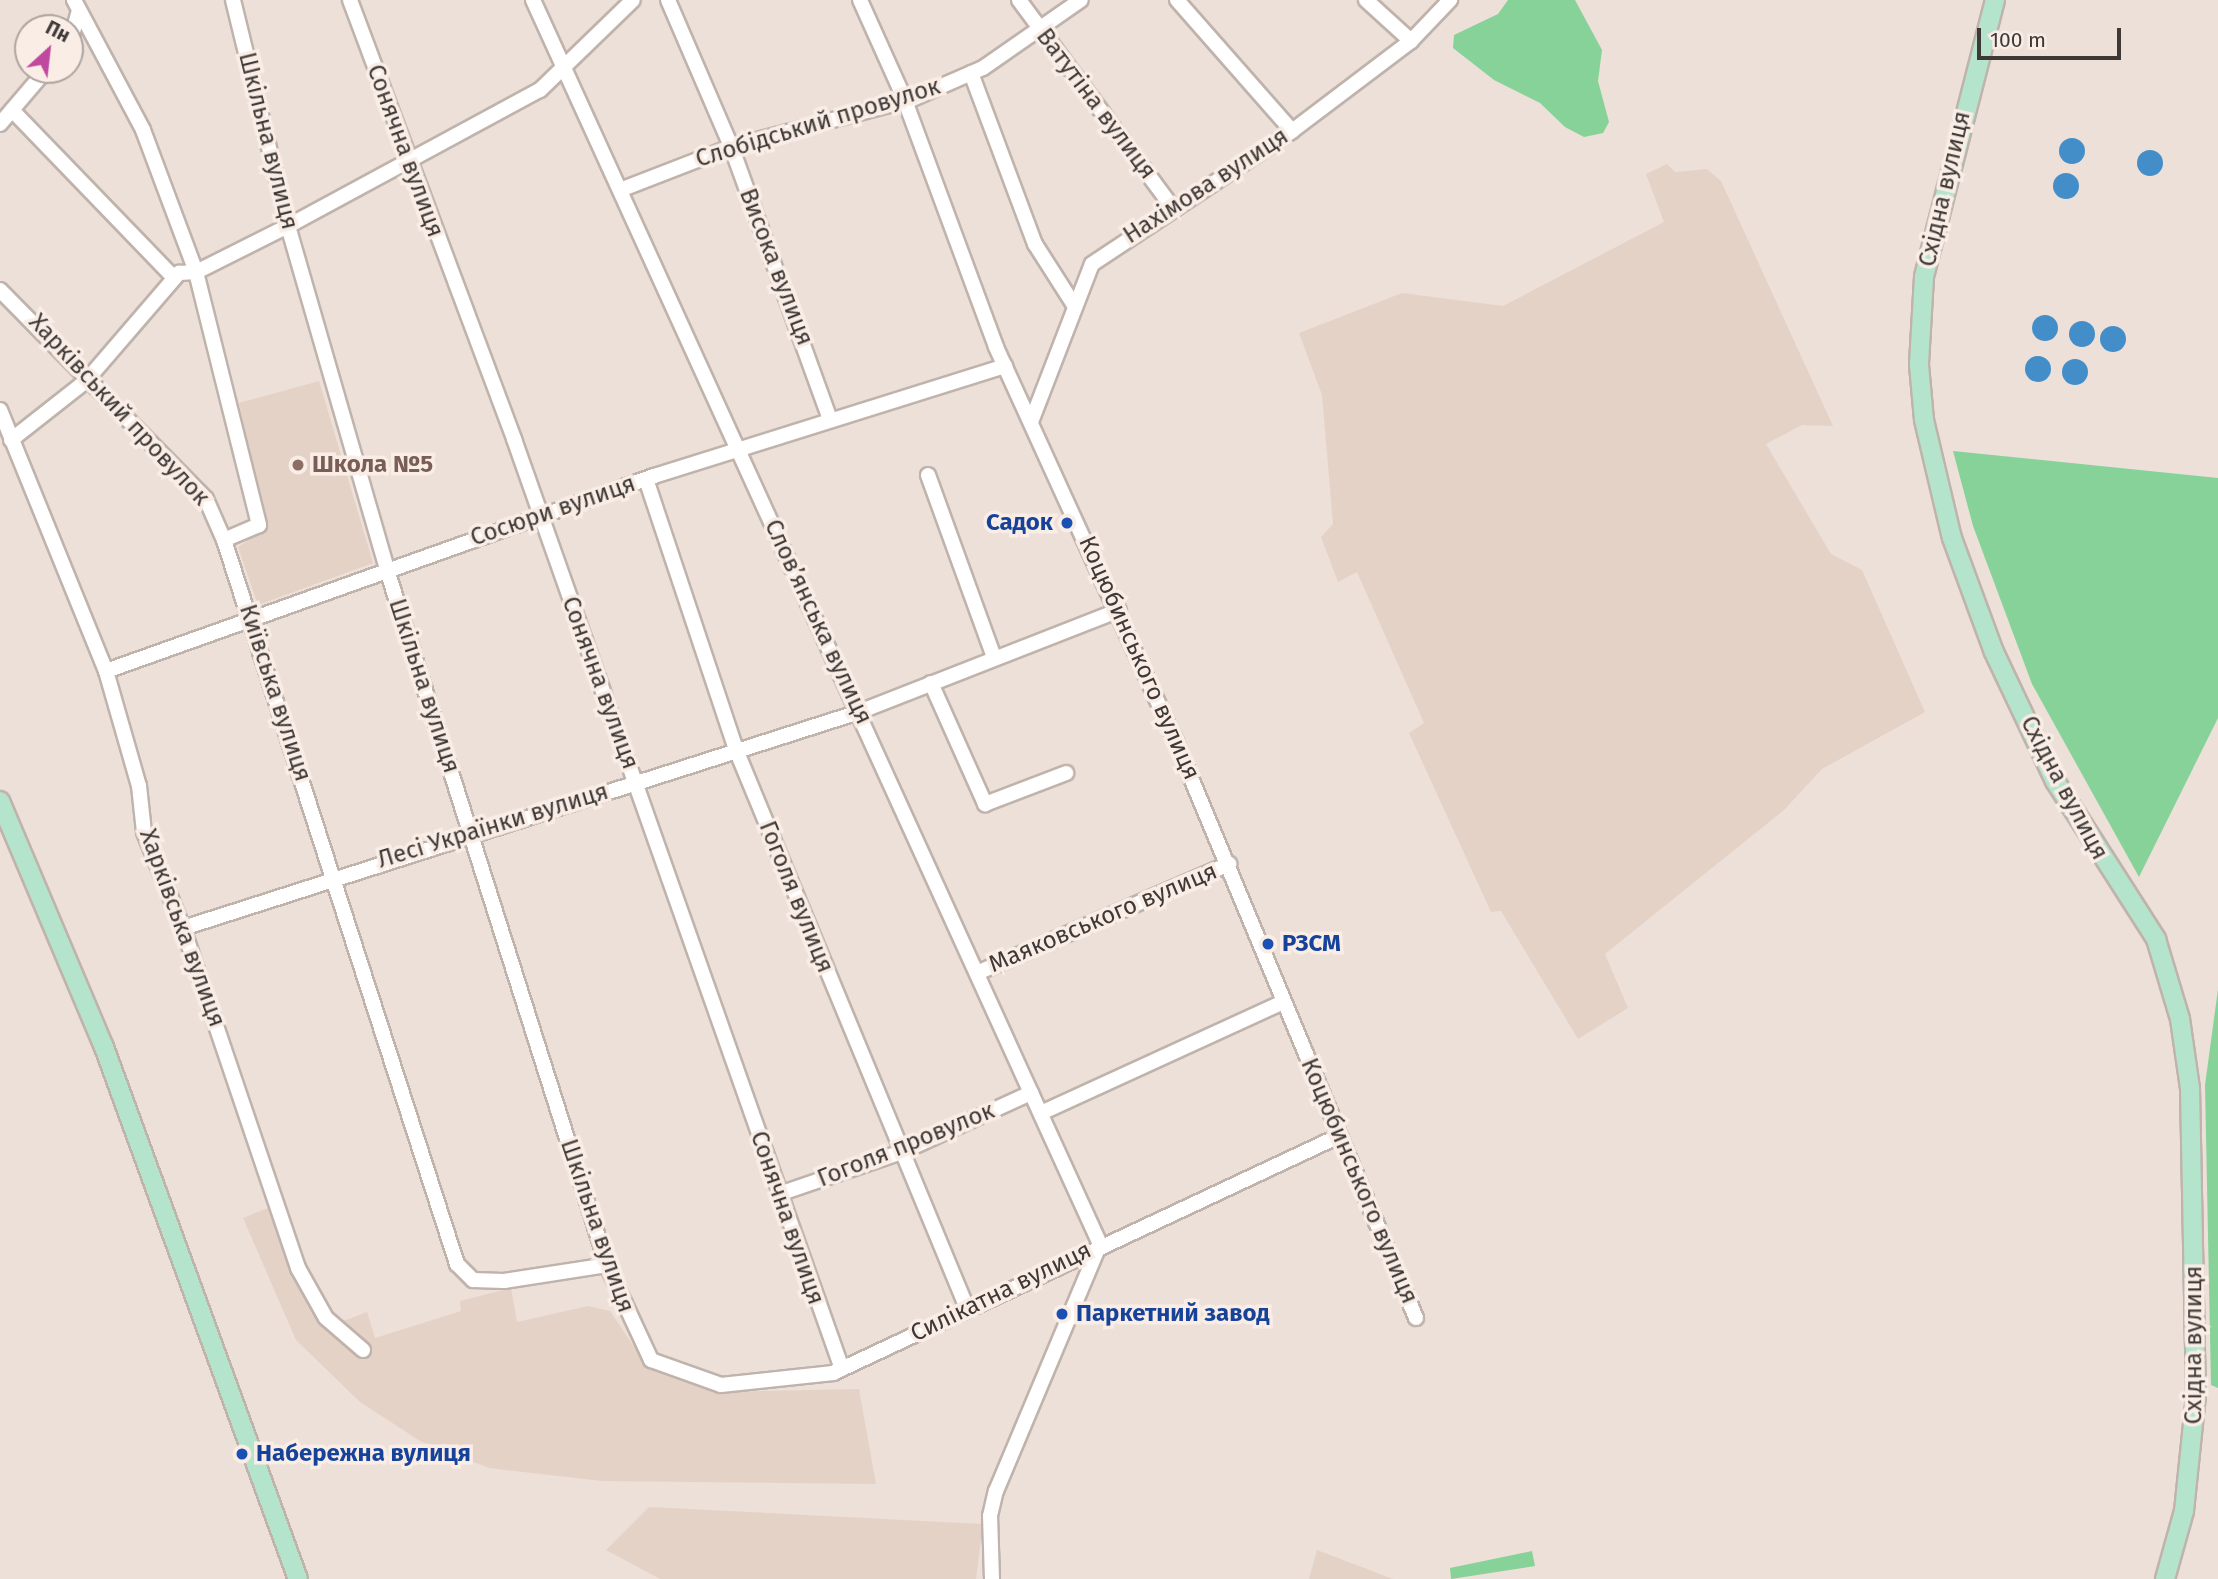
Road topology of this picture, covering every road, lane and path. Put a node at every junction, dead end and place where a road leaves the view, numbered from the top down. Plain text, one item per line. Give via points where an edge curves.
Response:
1 (233, 0) edge
2 (350, 0) edge
3 (533, 0) edge
4 (634, 0) edge
5 (668, 0) edge
6 (860, 0) edge
7 (1019, 0) edge
8 (1081, 0) edge
9 (1177, 0) edge
10 (1366, 0) edge
11 (1450, 0) edge
12 (1995, 0) edge
13 (78, 3) edge
14 (1040, 30) junction
15 (1411, 41) junction
16 (565, 68) junction
17 (971, 73) junction
18 (34, 84) edge
19 (904, 98) junction
20 (12, 110) junction
21 (0, 124) edge
22 (1292, 131) junction
23 (731, 147) junction
24 (409, 164) junction
25 (620, 190) junction
26 (1173, 208) junction
27 (288, 226) junction
28 (196, 272) junction
29 (174, 278) junction
30 (0, 290) edge
31 (1074, 305) junction
32 (1005, 366) junction
33 (88, 375) junction
34 (0, 410) edge
35 (830, 419) junction
36 (1031, 422) junction
37 (11, 440) junction
38 (738, 447) junction
39 (928, 475) dead end
40 (646, 479) junction
41 (538, 516) junction
42 (224, 540) junction
43 (387, 570) junction
44 (1119, 610) junction
45 (251, 617) junction
46 (995, 657) junction
47 (106, 671) junction
48 (931, 683) junction
49 (859, 712) junction
50 (737, 752) junction
51 (1066, 773) dead end
52 (635, 783) junction
53 (2, 808) edge
54 (470, 832) junction
55 (1228, 864) junction
56 (333, 877) junction
57 (183, 928) junction
58 (977, 972) junction
59 (1284, 1002) junction
60 (1031, 1093) junction
61 (1041, 1113) junction
62 (1339, 1136) junction
63 (902, 1152) junction
64 (779, 1194) junction
65 (1100, 1244) junction
66 (607, 1265) junction
67 (967, 1308) junction
68 (1416, 1318) dead end
69 (363, 1350) dead end
70 (651, 1360) joint
71 (842, 1369) junction
72 (298, 1579) edge
73 (992, 1579) edge
74 (2165, 1579) edge

1 - 27 street, Шкільна вулиця
2 - 24 street, Сонячна вулиця
3 - 16 street, Слов’янська вулиця
4 - 16 street
5 - 23 street, Висока вулиця
6 - 19 street, Коцюбинського вулиця
7 - 14 street, Ватутіна вулиця
8 - 14 street, Слобідський провулок
9 - 22 street
10 - 15 street
11 - 15 street, Нахімова вулиця
12 - 74 main road, Східна вулиця via 1924,276 1919,365 1924,420 1952,538 1994,652 2055,781 2156,939 2180,1019 2190,1088 2196,1395 2184,1511
13 - 28 street via 143,130
14 - 17 street, Слобідський провулок
14 - 26 street, Ватутіна вулиця
15 - 22 street, Нахімова вулиця
16 - 24 street via 540,90
16 - 25 street, Слов’янська вулиця
17 - 19 street, Слобідський провулок
17 - 31 street via 1035,244
18 - 20 street
19 - 23 street, Слобідський провулок
19 - 32 street, Коцюбинського вулиця
20 - 21 street
20 - 29 street
22 - 26 street, Нахімова вулиця
23 - 25 street, Слобідський провулок
23 - 35 street, Висока вулиця
24 - 27 street
24 - 41 street, Сонячна вулиця
25 - 38 street, Слов’янська вулиця
26 - 31 street, Нахімова вулиця via 1092,264
27 - 28 street
27 - 43 street, Шкільна вулиця
28 - 29 street
28 - 42 street via 259,525
29 - 33 street
30 - 33 street, Харківський провулок
31 - 36 street, Нахімова вулиця
32 - 35 street, Сосюри вулиця
32 - 36 street, Коцюбинського вулиця
33 - 37 street
33 - 42 street, Харківський провулок via 206,499
34 - 37 street, Харківська вулиця
35 - 38 street, Сосюри вулиця
36 - 44 street, Коцюбинського вулиця
37 - 47 street, Харківська вулиця
38 - 40 street, Сосюри вулиця
38 - 49 street, Слов’янська вулиця
39 - 46 street
40 - 41 street, Сосюри вулиця
40 - 50 street, Гоголя вулиця
41 - 43 street, Сосюри вулиця
41 - 52 street, Сонячна вулиця
42 - 45 street, Київська вулиця
43 - 45 street, Сосюри вулиця
43 - 54 street, Шкільна вулиця
44 - 46 street, Лесі Українки вулиця
44 - 55 street, Коцюбинського вулиця
45 - 47 street, Сосюри вулиця
45 - 56 street, Київська вулиця
46 - 48 street, Лесі Українки вулиця
47 - 57 street, Харківська вулиця via 139,786 144,832
48 - 49 street, Лесі Українки вулиця
48 - 51 street via 985,804
49 - 50 street, Лесі Українки вулиця
49 - 58 street, Слов’янська вулиця
50 - 52 street, Лесі Українки вулиця
50 - 63 street, Гоголя вулиця
52 - 54 street, Лесі Українки вулиця
52 - 64 street, Сонячна вулиця
53 - 72 main road via 104,1047
54 - 56 street, Лесі Українки вулиця
54 - 66 street, Шкільна вулиця
55 - 58 street, Маяковського вулиця
55 - 59 street, Коцюбинського вулиця
56 - 57 street, Лесі Українки вулиця
56 - 66 street, Київська вулиця via 457,1264 473,1280 504,1281
57 - 69 street, Харківська вулиця via 298,1268 326,1318
58 - 60 street, Слов’янська вулиця
59 - 61 street
59 - 62 street, Коцюбинського вулиця
60 - 61 street, Слов’янська вулиця
60 - 63 street, Гоголя провулок
61 - 65 street, Слов’янська вулиця
62 - 65 street, Силікатна вулиця
62 - 68 street, Коцюбинського вулиця
63 - 64 street, Гоголя провулок
63 - 67 street, Гоголя вулиця
64 - 71 street, Сонячна вулиця
65 - 67 street, Силікатна вулиця
65 - 73 street via 996,1491 990,1516
66 - 70 street, Шкільна вулиця
67 - 71 street, Силікатна вулиця
70 - 71 street, Силікатна вулиця via 721,1385 764,1385

